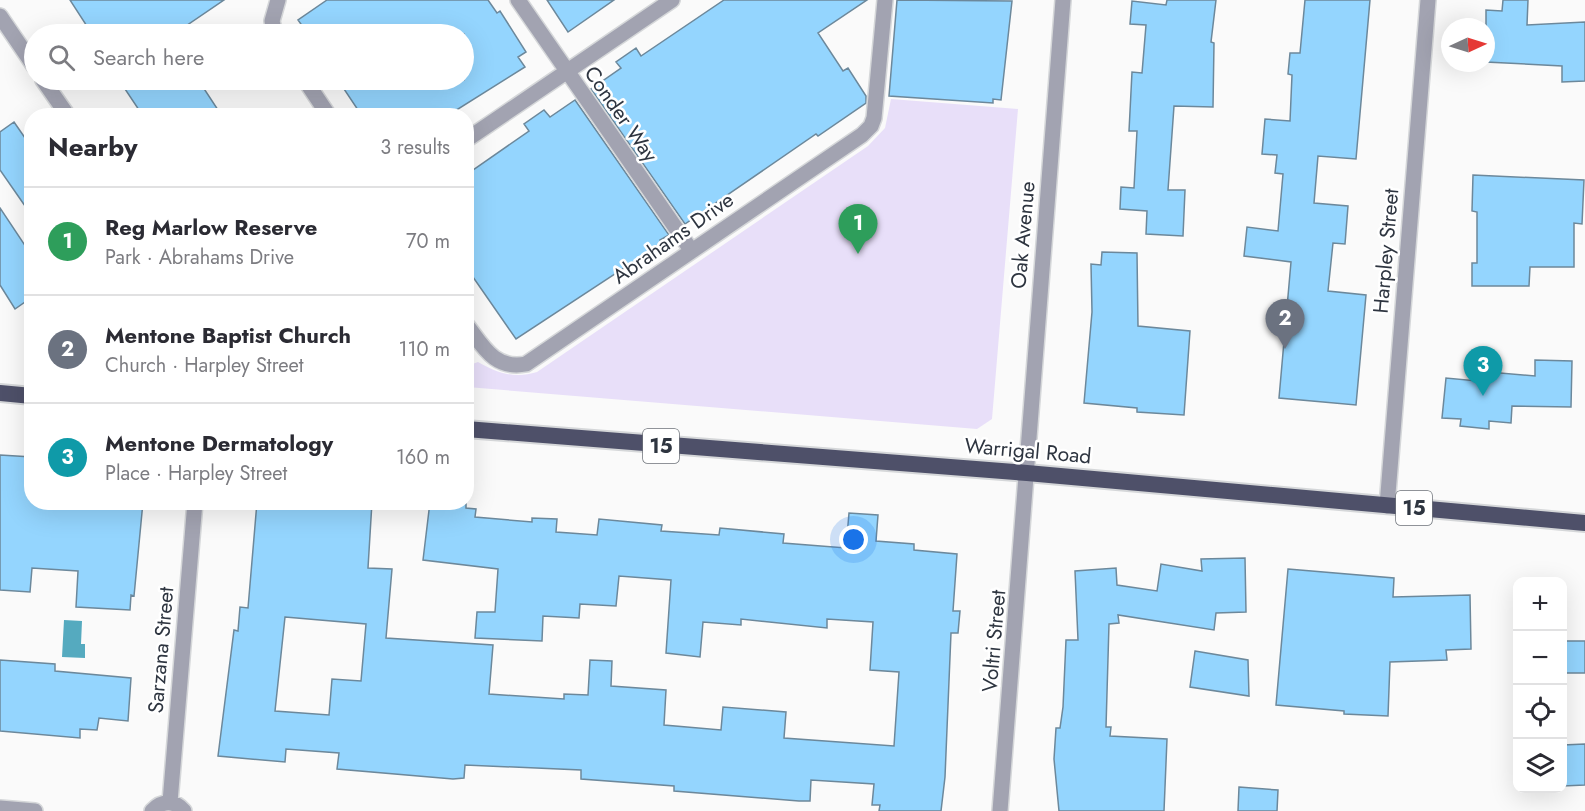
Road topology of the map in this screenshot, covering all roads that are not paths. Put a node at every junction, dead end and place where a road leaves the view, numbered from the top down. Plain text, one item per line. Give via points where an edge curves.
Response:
1 (518, 0) edge
2 (672, 0) edge
3 (885, 0) edge
4 (1063, 0) edge
5 (1428, 0) edge
6 (276, 6) edge
7 (0, 16) edge
8 (275, 24) edge
9 (24, 51) edge
10 (566, 72) junction
11 (51, 90) edge
12 (312, 90) edge
13 (63, 108) edge
14 (324, 108) edge
15 (474, 135) edge
16 (691, 250) junction
17 (474, 334) edge
18 (0, 393) edge
19 (24, 395) edge
20 (474, 430) edge
21 (1027, 473) junction
22 (1387, 506) junction
23 (194, 510) edge
24 (1585, 523) edge
25 (170, 802) junction
26 (0, 808) edge
27 (35, 811) edge
28 (152, 811) edge
29 (184, 811) edge
30 (1000, 811) edge

1 - 10 street, Conder Way
2 - 10 street
3 - 16 street, Abrahams Drive via 871,126
4 - 21 street, Oak Avenue
5 - 22 street, Harpley Street
6 - 8 street
7 - 9 street
10 - 15 street
10 - 16 street, Conder Way
11 - 13 street
12 - 14 street
16 - 17 street, Abrahams Drive via 526,364 506,365 494,359
18 - 19 highway
20 - 21 highway, Warrigal Road / 15
21 - 22 highway, Warrigal Road / 15
21 - 30 street, Voltri Street
22 - 24 highway, Warrigal Road / 15
23 - 25 street, Sarzana Street
25 - 28 street
25 - 29 street
26 - 27 street

